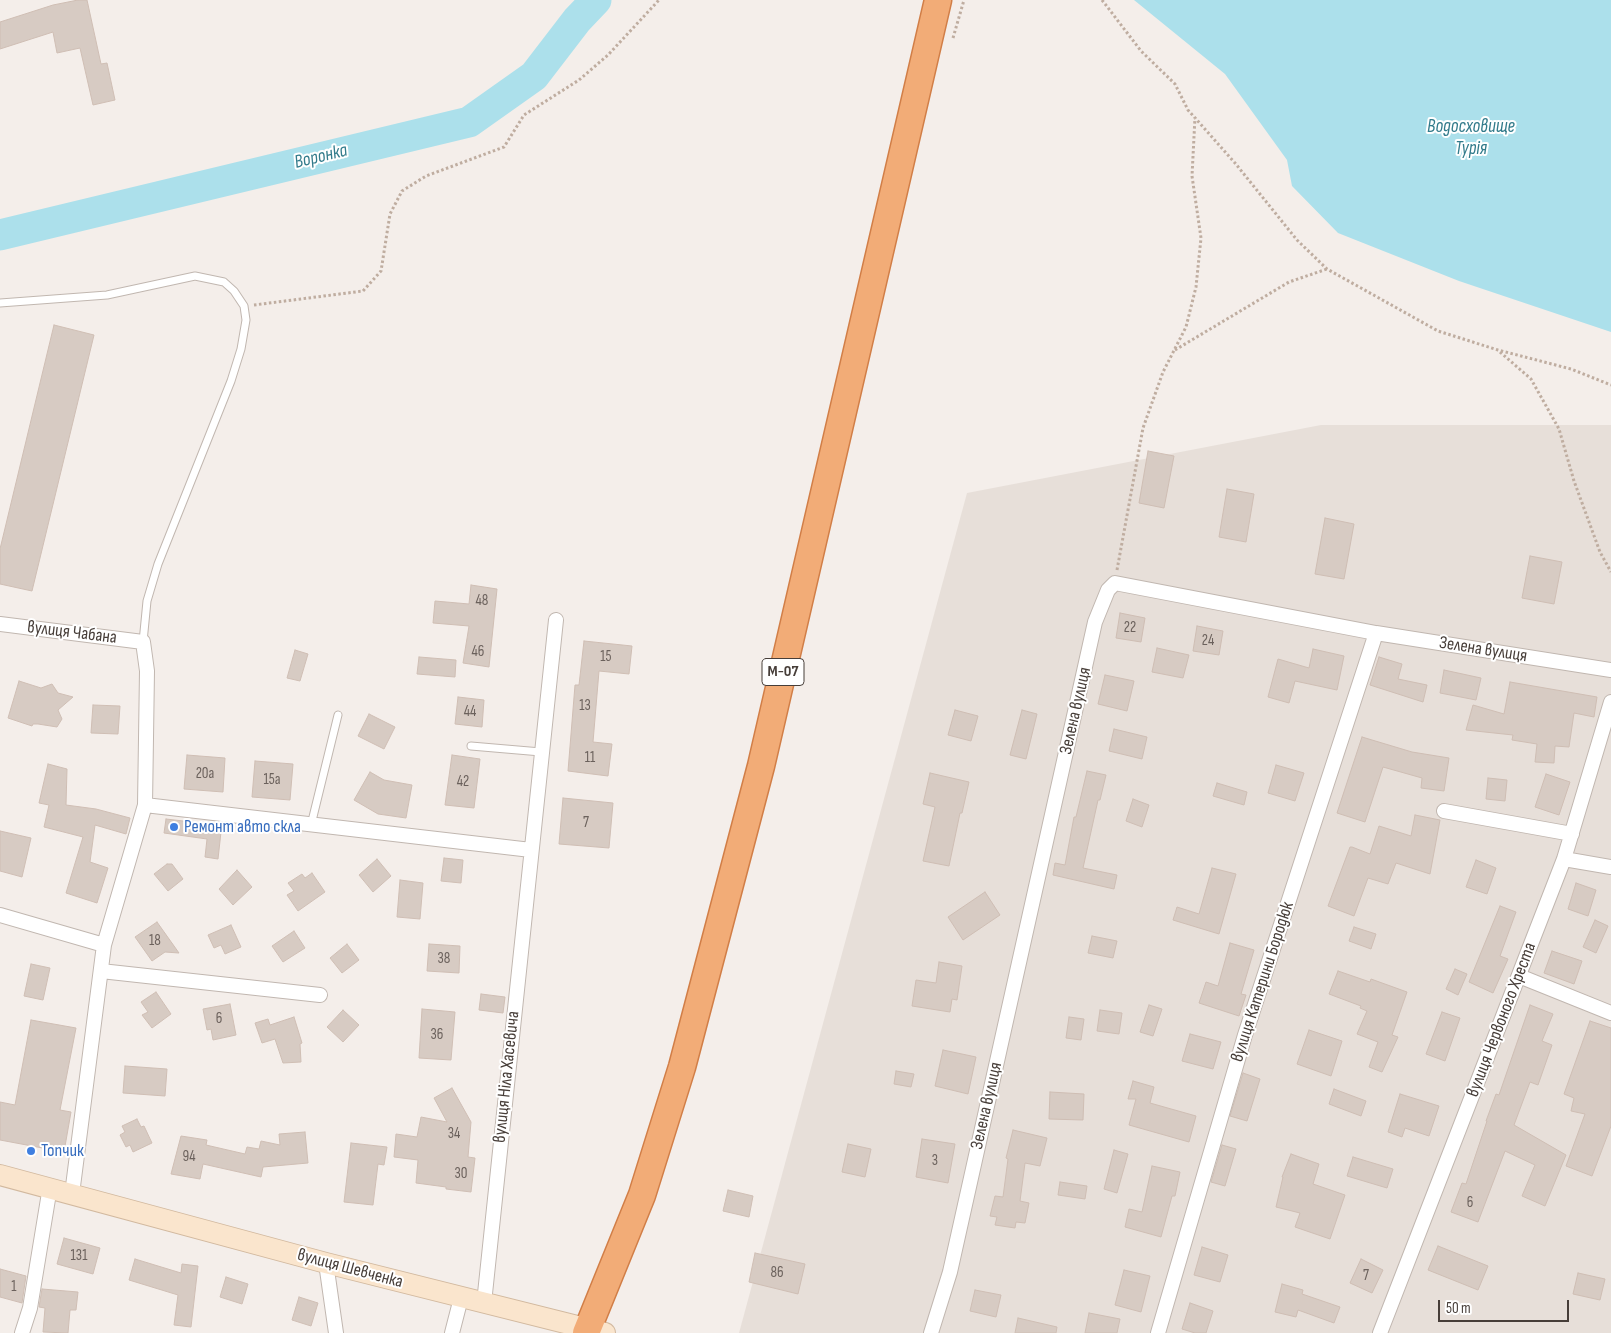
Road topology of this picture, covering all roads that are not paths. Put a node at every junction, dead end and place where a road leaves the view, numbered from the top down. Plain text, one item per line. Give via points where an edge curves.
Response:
1 (938, 0) edge
2 (0, 302) edge
3 (556, 620) dead end
4 (0, 624) edge
5 (1376, 633) junction
6 (144, 642) junction
7 (1611, 670) edge
8 (1611, 702) edge
9 (338, 715) dead end
10 (471, 746) dead end
11 (541, 752) junction
12 (145, 805) junction
13 (1444, 811) dead end
14 (311, 826) junction
15 (1572, 834) junction
16 (531, 850) junction
17 (1564, 859) junction
18 (1611, 867) edge
19 (0, 914) edge
20 (104, 945) junction
21 (101, 971) junction
22 (1519, 976) junction
23 (320, 995) dead end
24 (1611, 1013) edge
25 (0, 1175) edge
26 (50, 1188) junction
27 (72, 1194) junction
28 (326, 1263) junction
29 (461, 1298) junction
30 (484, 1303) junction
31 (593, 1331) edge
32 (22, 1333) edge
33 (336, 1333) edge
34 (452, 1333) edge
35 (931, 1333) edge
36 (1158, 1333) edge
37 (1380, 1333) edge

1 - 31 highway, М-07 via 761,766 682,1067 642,1195
2 - 6 lane via 107,294 195,276 224,282 244,306 246,320 241,349 158,564 147,601
3 - 11 street, вулиця Ніла Хасевича
4 - 6 street, вулиця Чабана
5 - 7 street, Зелена вулиця
5 - 35 street, Зелена вулиця via 1115,582 1108,590 1095,622 950,1272
5 - 36 street, вулиця Катерини Бородюк via 1245,1035
6 - 12 street via 147,671
8 - 15 street, вулиця Червоного Хреста
9 - 14 lane
10 - 11 lane
11 - 16 street, вулиця Ніла Хасевича
12 - 14 street
12 - 20 street
13 - 15 street
14 - 16 street
15 - 17 street, вулиця Червоного Хреста
16 - 30 street, вулиця Ніла Хасевича
17 - 18 street
17 - 22 street, вулиця Червоного Хреста
19 - 20 street
20 - 21 street
21 - 23 street
21 - 27 street
22 - 24 street
22 - 37 street, вулиця Червоного Хреста
25 - 26 street, вулиця Шевченка
26 - 27 street, вулиця Шевченка
26 - 32 street via 30,1308
27 - 28 street, вулиця Шевченка
28 - 29 street, вулиця Шевченка
28 - 33 street
29 - 30 street, вулиця Шевченка
29 - 34 street
30 - 31 street, вулиця Шевченка

